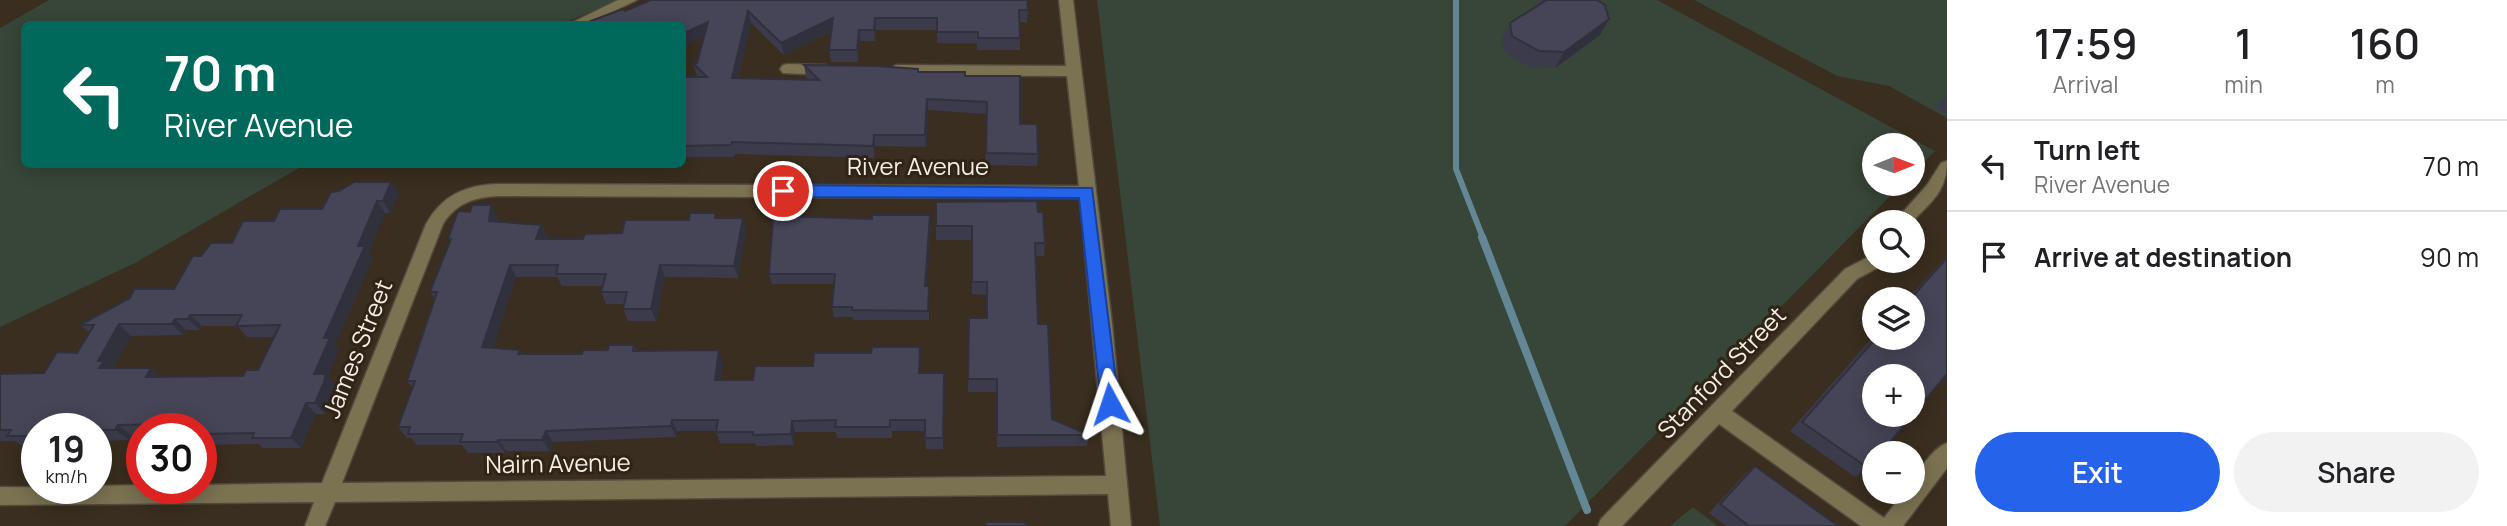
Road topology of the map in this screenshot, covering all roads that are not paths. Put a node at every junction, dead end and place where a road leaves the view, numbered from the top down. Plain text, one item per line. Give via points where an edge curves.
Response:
1 (631, 0) edge
2 (1066, 0) edge
3 (583, 21) edge
4 (788, 69) dead end
5 (841, 70) edge
6 (882, 70) edge
7 (1073, 71) junction
8 (1947, 167) edge
9 (1940, 186) edge
10 (1086, 192) junction
11 (458, 198) joint
12 (1915, 210) edge
13 (1862, 268) edge
14 (1719, 413) junction
15 (1947, 453) edge
16 (1117, 485) junction
17 (328, 493) junction
18 (0, 496) edge
19 (315, 526) edge
20 (1121, 526) edge
21 (1608, 526) edge
22 (1878, 526) edge
23 (1890, 526) edge

1 - 3 street
2 - 7 street
4 - 5 street
6 - 7 street
7 - 10 street
8 - 9 street
9 - 12 street
10 - 11 street, River Avenue via 498,190
10 - 16 street
11 - 17 street, James Street via 435,224
13 - 14 street, Stanford Street
14 - 21 street, Stanford Street
14 - 22 street
15 - 23 street
16 - 17 street, Nairn Avenue
16 - 20 street
17 - 18 street, Nairn Avenue
17 - 19 street, James Street

